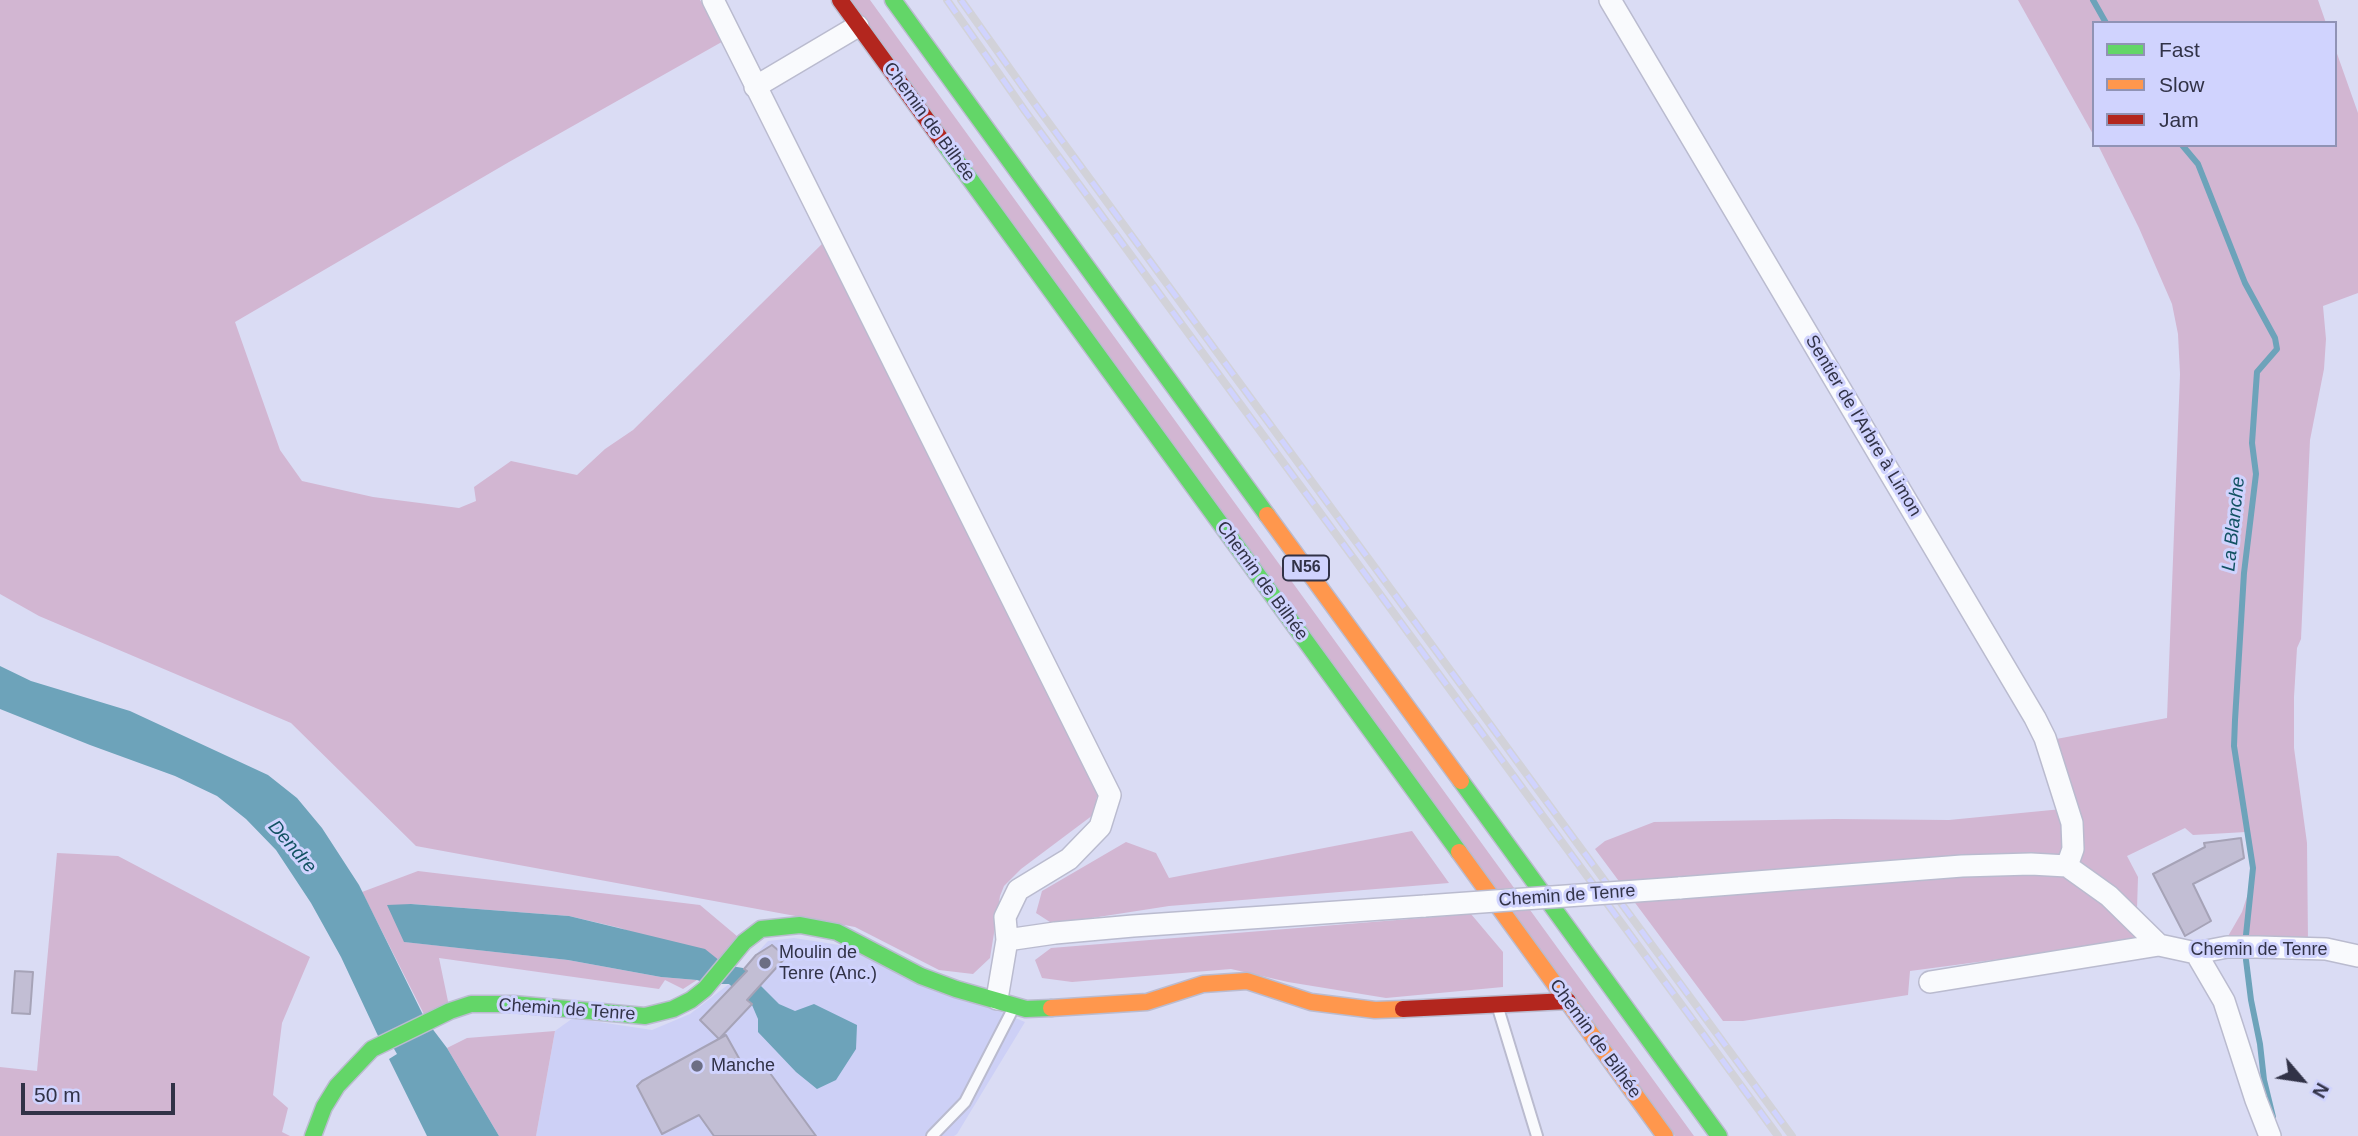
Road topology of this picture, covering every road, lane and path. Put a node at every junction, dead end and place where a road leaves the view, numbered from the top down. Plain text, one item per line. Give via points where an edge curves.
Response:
1 (713, 0) edge
2 (840, 0) edge
3 (893, 0) edge
4 (1610, 0) edge
5 (858, 26) junction
6 (755, 87) junction
7 (2067, 866) junction
8 (1007, 940) junction
9 (2159, 945) junction
10 (2196, 953) junction
11 (2358, 956) edge
12 (1930, 982) dead end
13 (1568, 1001) junction
14 (1006, 1002) junction
15 (1497, 1006) junction
16 (313, 1136) edge
17 (932, 1136) edge
18 (1536, 1136) edge
19 (1665, 1136) edge
20 (1719, 1136) edge
21 (2270, 1136) edge

1 - 6 street
2 - 5 main road, Chemin de Bilhée
3 - 20 main road, N56
4 - 7 street, Sentier de l'Arbre à Limon via 2035,718 2072,823 2073,849
5 - 6 street
5 - 13 main road, Chemin de Bilhée
6 - 8 street via 1110,795 1100,827 1069,859 1018,890 1005,916
7 - 8 street, Chemin de Tenre, bridge via 1962,866 1133,926
7 - 9 street via 2109,897
8 - 14 street
9 - 10 street, Chemin de Tenre
9 - 12 street, Chemin de Tenre
10 - 11 street, Chemin de Tenre via 2258,947 2326,949
10 - 21 street via 2224,1001
13 - 15 main road, Chemin de Tenre
13 - 19 main road, Chemin de Bilhée
14 - 15 main road, Chemin de Tenre via 1026,1009 1147,1002 1203,984 1247,981 1311,1002 1376,1010
14 - 16 main road, Chemin de Tenre via 921,976 837,932 800,925 761,929 744,942 705,989 681,1007 645,1016 471,1004 442,1016 372,1049 337,1086
14 - 17 lane via 965,1102
15 - 18 lane

